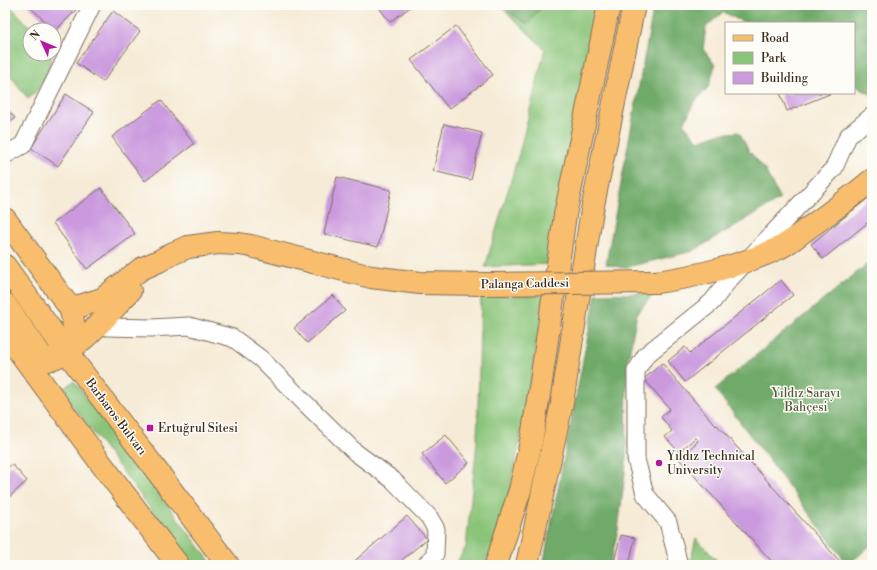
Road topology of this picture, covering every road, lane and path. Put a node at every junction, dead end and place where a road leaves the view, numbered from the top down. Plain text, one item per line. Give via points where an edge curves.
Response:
1 (92, 5) edge
2 (609, 5) edge
3 (634, 5) edge
4 (872, 116) edge
5 (5, 155) edge
6 (872, 180) edge
7 (5, 219) edge
8 (748, 260) junction
9 (159, 261) junction
10 (5, 266) edge
11 (5, 304) edge
12 (70, 308) junction
13 (99, 324) junction
14 (5, 332) edge
15 (66, 351) junction
16 (178, 565) edge
17 (228, 565) edge
18 (426, 565) edge
19 (496, 565) edge
20 (527, 565) edge
21 (677, 565) edge

1 - 5 street via 23,145
2 - 19 main road via 565,215 532,437 520,490
3 - 20 main road via 592,210 562,403
4 - 8 street via 848,136 834,168
6 - 8 main road, Palanga Caddesi via 837,209 780,248
7 - 12 main road
8 - 9 main road, Palanga Caddesi, bridge via 698,275 656,282 484,284 420,283 371,277 239,244 218,243 188,247
8 - 21 street via 712,302 646,355 636,371 636,459 645,494 668,522
9 - 12 main road, Palanga Caddesi via 141,270 102,299
9 - 13 main road
10 - 15 main road, Barbaros Bulvarı
11 - 15 main road via 47,360 56,358
12 - 15 main road via 74,334
13 - 15 main road
13 - 18 street via 107,327 151,328 189,326 233,338 250,350 356,452 393,480 430,517 436,528 435,554
14 - 16 main road
15 - 17 main road, Barbaros Bulvarı

